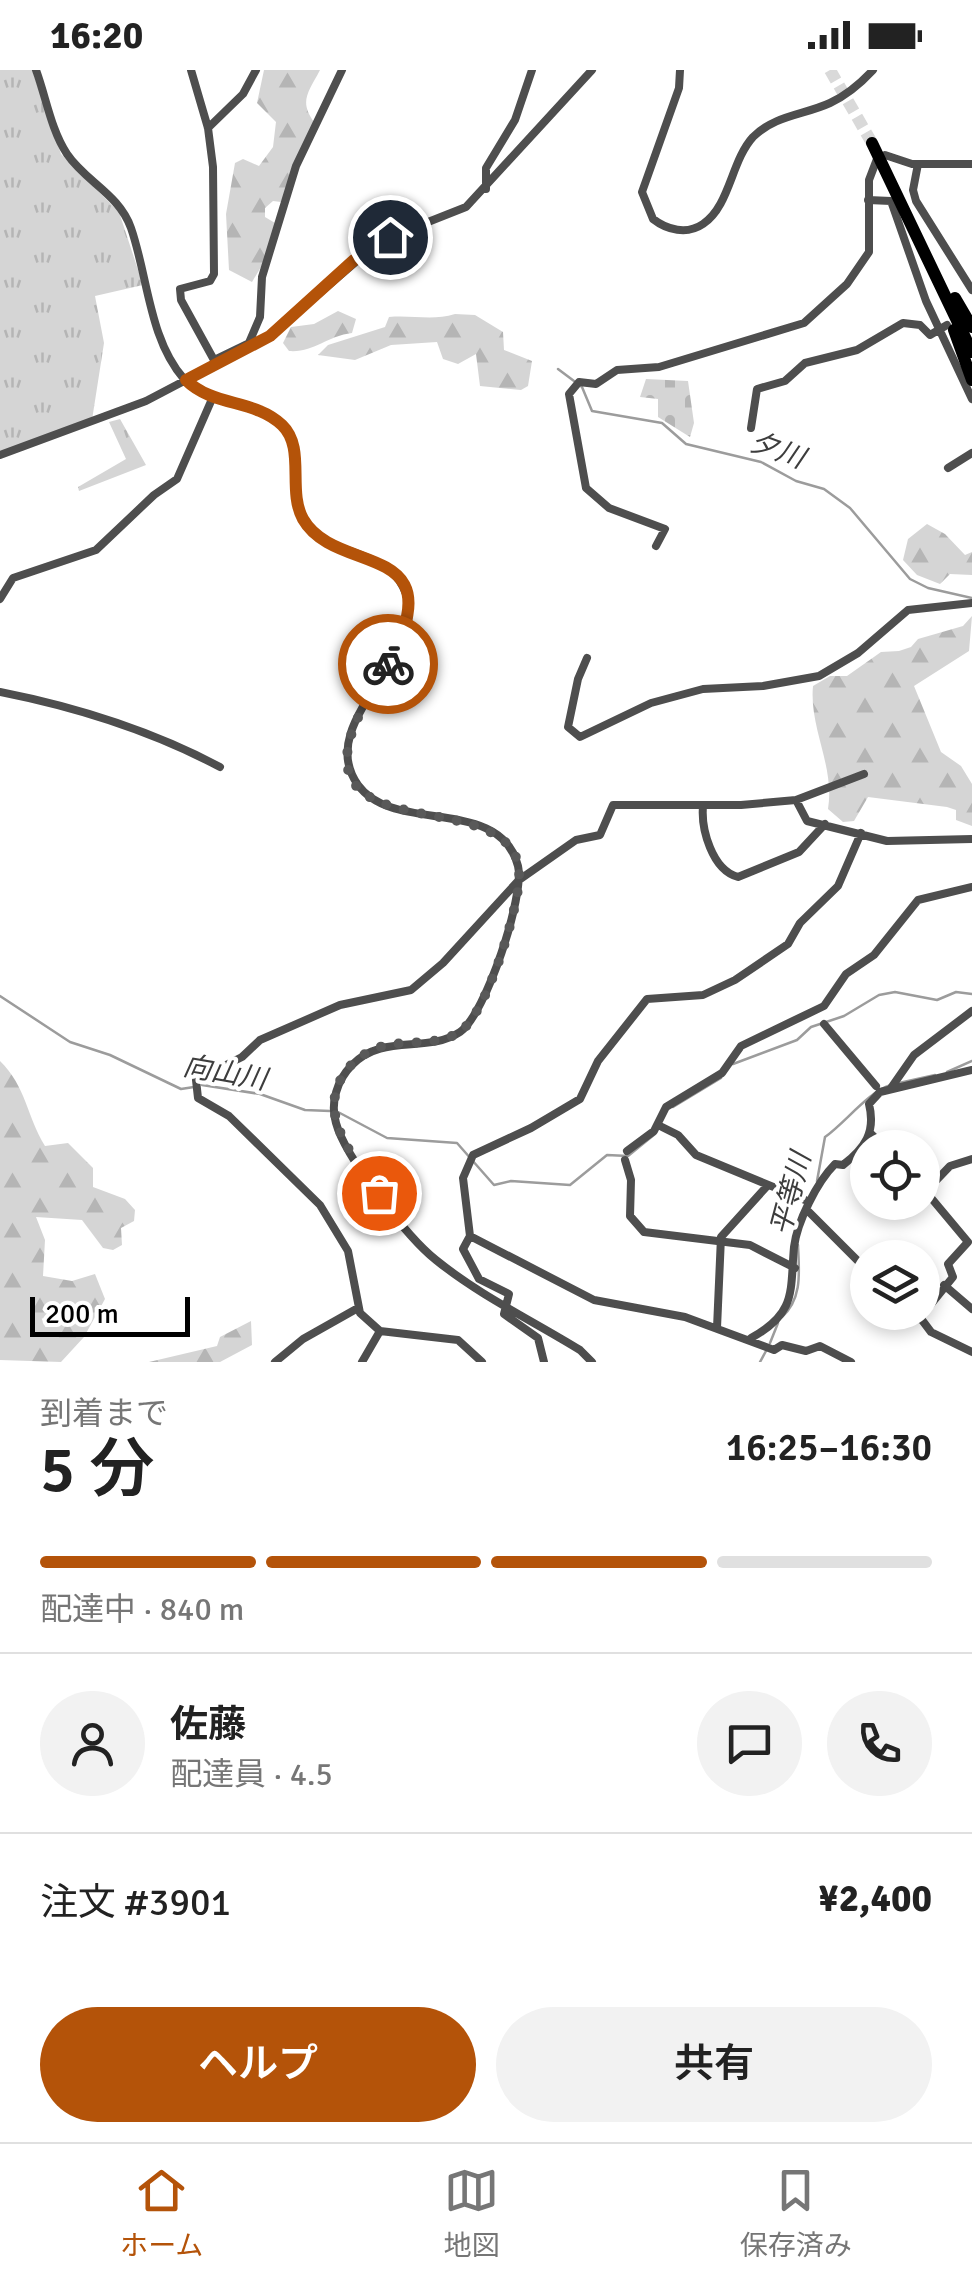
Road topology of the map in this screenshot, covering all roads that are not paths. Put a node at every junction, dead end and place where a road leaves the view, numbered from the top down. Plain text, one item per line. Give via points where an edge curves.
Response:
1 (36, 70) edge
2 (191, 70) edge
3 (256, 70) edge
4 (342, 70) edge
5 (532, 70) edge
6 (592, 70) edge
7 (680, 70) edge
8 (873, 70) edge
9 (208, 128) junction
10 (872, 143) tunnel mouth
11 (918, 164) junction
12 (972, 164) edge
13 (486, 188) junction
14 (868, 200) junction
15 (912, 222) junction
16 (925, 251) junction
17 (972, 290) edge
18 (943, 327) junction
19 (972, 328) edge
20 (249, 346) junction
21 (972, 352) edge
22 (186, 380) junction
23 (972, 380) edge
24 (212, 399) junction
25 (972, 399) edge
26 (750, 428) dead end
27 (972, 453) edge
28 (0, 455) edge
29 (948, 468) dead end
30 (656, 546) dead end
31 (0, 599) edge
32 (972, 603) edge
33 (587, 658) dead end
34 (0, 692) edge
35 (220, 767) dead end
36 (864, 774) dead end
37 (796, 800) junction
38 (703, 806) junction
39 (825, 824) junction
40 (861, 833) junction
41 (972, 839) edge
42 (519, 880) junction
43 (972, 888) edge
44 (972, 1011) edge
45 (824, 1024) dead end
46 (972, 1070) edge
47 (876, 1086) dead end
48 (887, 1090) junction
49 (662, 1127) dead end
50 (870, 1130) edge
51 (850, 1158) edge
52 (972, 1158) edge
53 (940, 1175) edge
54 (768, 1185) junction
55 (805, 1200) dead end
56 (940, 1208) edge
57 (807, 1210) junction
58 (470, 1236) junction
59 (720, 1242) junction
60 (969, 1242) edge
61 (850, 1256) edge
62 (972, 1256) edge
63 (795, 1268) junction
64 (944, 1285) junction
65 (940, 1290) edge
66 (507, 1305) junction
67 (358, 1308) junction
68 (972, 1309) edge
69 (717, 1328) junction
70 (929, 1330) edge
71 (380, 1331) junction
72 (751, 1338) junction
73 (971, 1348) edge
74 (770, 1349) junction
75 (275, 1362) edge
76 (362, 1362) edge
77 (482, 1362) edge
78 (544, 1362) edge
79 (592, 1362) edge
80 (768, 1362) edge
81 (851, 1362) edge

1 - 22 street via 66,151 125,215 163,346
2 - 9 street
3 - 9 street via 247,89
4 - 20 street via 296,166
5 - 13 street via 486,168
6 - 13 street
7 - 8 street via 642,192 653,219 681,231 714,213 742,152 760,131 831,103
9 - 20 street via 214,274 180,289 180,300 214,360
10 - 15 highway
11 - 12 street
11 - 14 street via 881,157
11 - 17 street via 916,201
13 - 20 street via 441,220 380,241
14 - 18 street via 891,201
14 - 30 street via 870,252 804,323 660,367 617,370 600,382 575,385 569,394 586,488 609,508 665,529
15 - 16 highway
15 - 19 highway
16 - 21 highway
16 - 23 highway
18 - 25 street
18 - 26 street via 930,335 920,325 903,323 857,350 805,363 785,381 757,389
20 - 22 street
22 - 24 street
22 - 28 street
24 - 31 street via 177,480 96,550 12,578
24 - 42 street via 282,425 293,445 295,498 306,525 384,566 404,588 407,626 350,738 348,763 358,784 390,807 493,832 512,851
27 - 29 street
32 - 33 street via 908,610 858,653 818,676 673,696 580,737 568,726
34 - 35 street via 79,710
36 - 37 street
37 - 38 street
37 - 39 street via 807,821
38 - 39 street via 701,829 727,872 738,877 799,852
38 - 42 street via 613,805 600,834 576,840
39 - 40 street
40 - 41 street via 887,841
40 - 58 street via 838,886 788,944 703,995 647,999 598,1061 580,1098 472,1155 462,1191
42 - 66 street via 476,1016 445,1039 386,1045 364,1055 340,1082 334,1106 352,1154 418,1244
42 - 67 street via 411,990 340,1005 260,1040 194,1087 198,1098 238,1124 320,1206 348,1251
43 - 59 street via 918,900 824,1006 741,1046 722,1074 666,1106 654,1131 626,1155 630,1216 644,1232
44 - 48 street via 914,1055
45 - 47 street
46 - 48 street
48 - 50 street via 869,1104
49 - 54 street via 696,1155
51 - 57 street via 826,1172
52 - 53 street
54 - 55 street
54 - 59 street
56 - 60 street
57 - 61 street
57 - 63 street
58 - 66 street via 463,1243 466,1256 480,1278 509,1294
58 - 69 street via 594,1300
59 - 63 street via 750,1246
59 - 69 street
60 - 62 street
60 - 64 street via 948,1264 952,1277
63 - 72 street via 787,1307
64 - 65 street
64 - 68 street
66 - 78 street via 507,1318 538,1338
66 - 79 street
67 - 71 street
67 - 75 street
69 - 72 street
70 - 73 street
71 - 76 street
71 - 77 street via 458,1340
72 - 74 street
74 - 80 street
74 - 81 street via 820,1346

